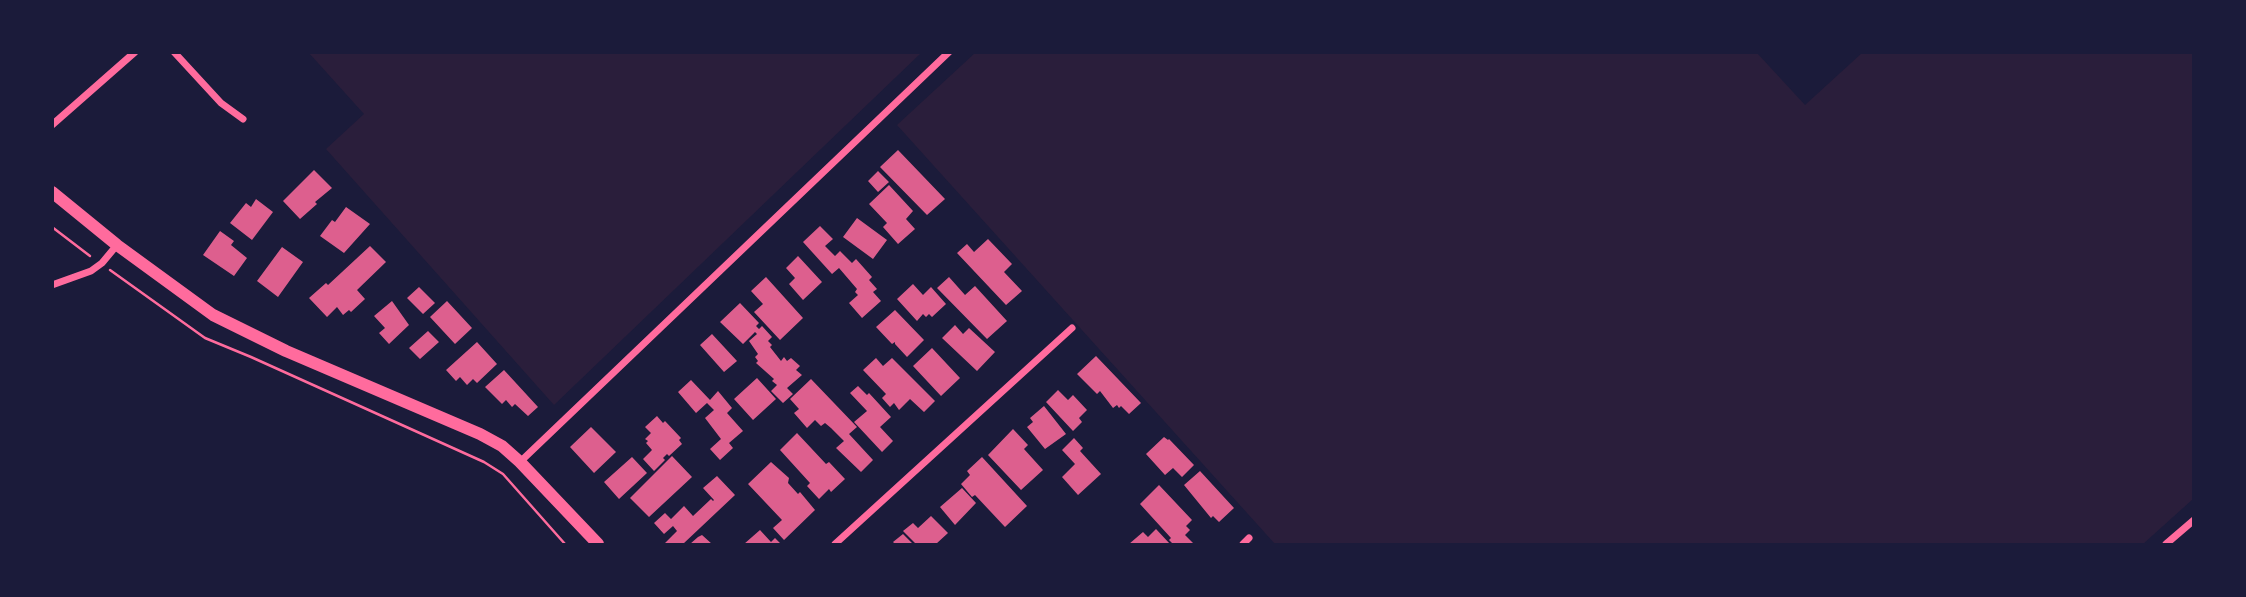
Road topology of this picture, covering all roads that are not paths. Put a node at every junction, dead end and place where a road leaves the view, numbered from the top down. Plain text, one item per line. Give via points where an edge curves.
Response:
1 (135, 52) edge
2 (174, 52) edge
3 (949, 52) edge
4 (243, 119) dead end
5 (52, 125) edge
6 (52, 192) edge
7 (117, 245) junction
8 (52, 285) edge
9 (1072, 328) dead end
10 (520, 462) junction
11 (2192, 524) edge
12 (598, 544) edge
13 (835, 544) edge
14 (2166, 544) edge

1 - 5 street
2 - 4 street via 221,103
3 - 10 street
6 - 7 main road
7 - 8 street via 91,271
7 - 10 main road via 213,316 480,434
9 - 13 street
10 - 12 main road
11 - 14 street

